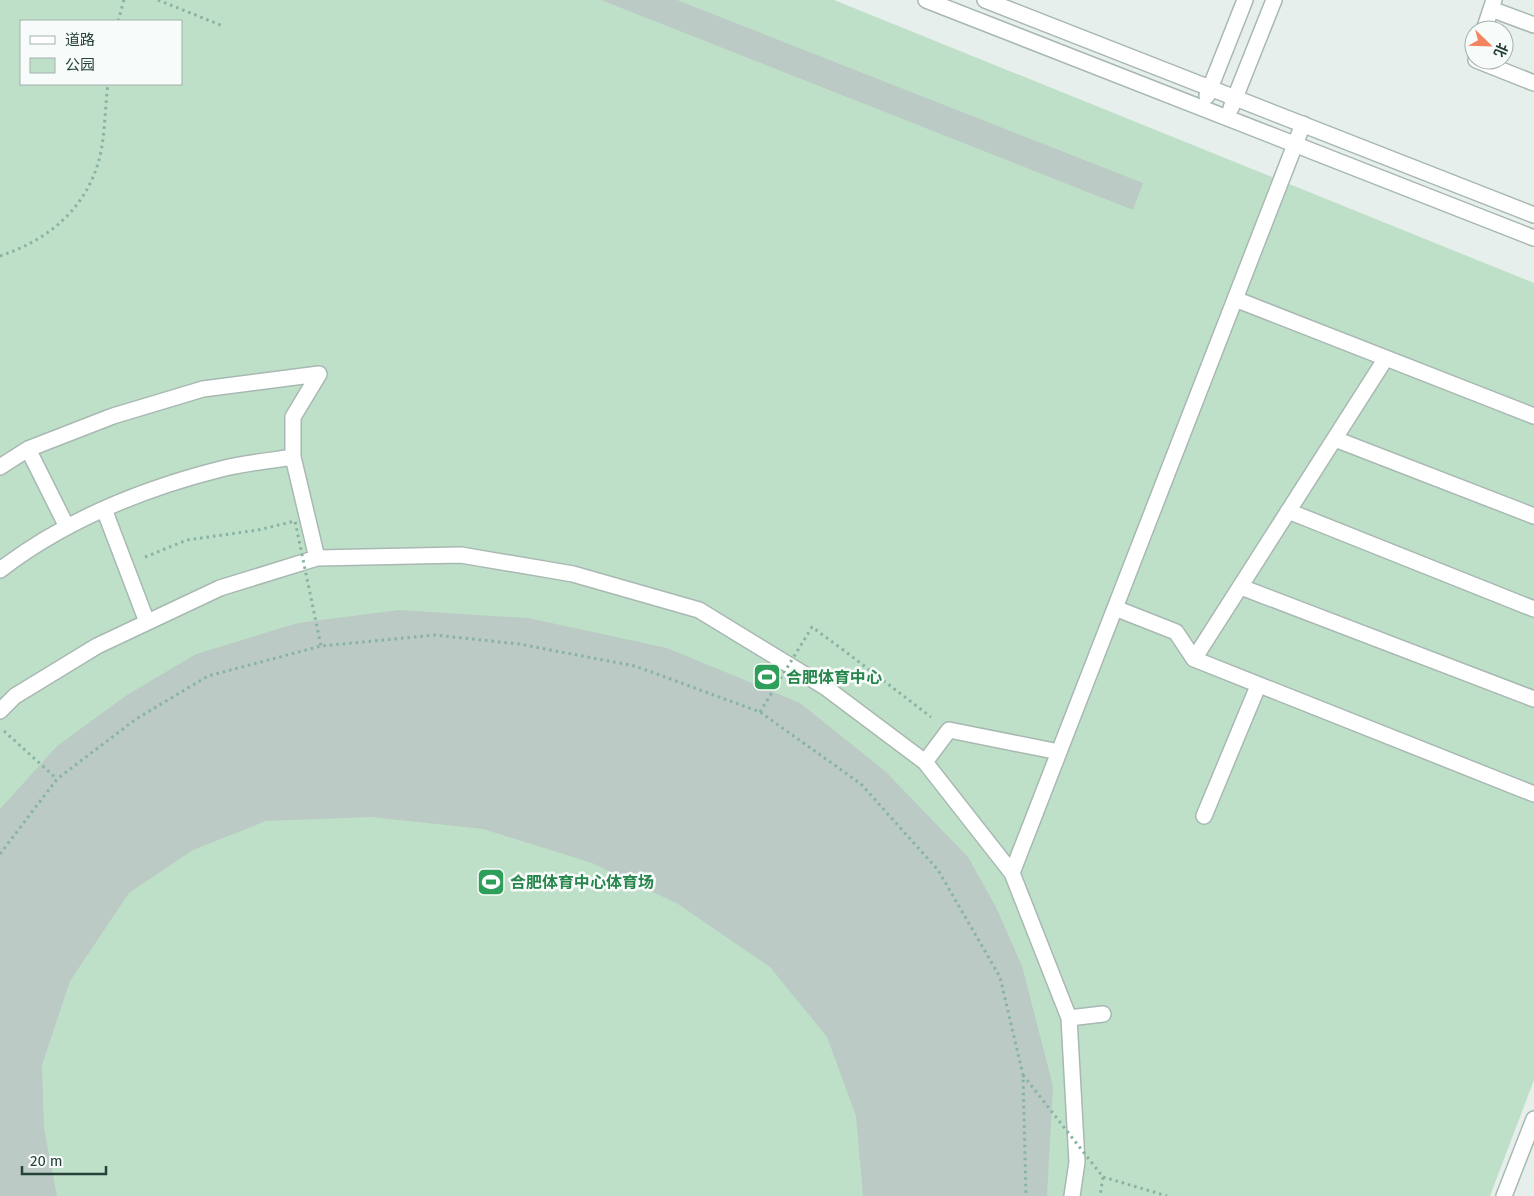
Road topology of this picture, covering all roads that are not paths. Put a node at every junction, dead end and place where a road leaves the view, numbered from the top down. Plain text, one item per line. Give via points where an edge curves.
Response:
1 (926, 0) edge
2 (984, 0) edge
3 (1245, 0) edge
4 (1274, 0) edge
5 (1493, 4) edge
6 (1487, 20) edge
7 (1534, 25) edge
8 (1502, 70) edge
9 (1534, 82) edge
10 (1210, 88) junction
11 (1235, 98) junction
12 (1203, 109) junction
13 (1227, 118) junction
14 (1303, 124) junction
15 (1295, 145) junction
16 (1534, 215) edge
17 (1534, 238) edge
18 (1235, 299) junction
19 (1386, 358) junction
20 (1534, 416) edge
21 (1335, 438) junction
22 (28, 449) junction
23 (293, 458) junction
24 (0, 467) edge
25 (104, 509) junction
26 (1288, 511) junction
27 (1534, 516) edge
28 (66, 525) junction
29 (317, 558) junction
30 (0, 570) edge
31 (1241, 587) junction
32 (1115, 608) junction
33 (1534, 609) edge
34 (147, 622) junction
35 (1194, 659) junction
36 (1258, 686) junction
37 (1534, 699) edge
38 (0, 711) edge
39 (1059, 752) junction
40 (924, 762) junction
41 (1534, 794) edge
42 (1204, 816) dead end
43 (1012, 873) junction
44 (1103, 1014) dead end
45 (1069, 1018) junction
46 (1534, 1119) edge
47 (1072, 1196) edge
48 (1504, 1196) edge

1 - 12 street
2 - 10 street
3 - 10 street
4 - 11 street
5 - 6 street
5 - 7 street
8 - 9 street
10 - 11 street
10 - 12 street
11 - 13 street
11 - 14 street
12 - 13 street
13 - 15 street
14 - 15 street
14 - 16 street
15 - 17 street
15 - 18 street
18 - 19 street
18 - 32 street
19 - 20 street
19 - 21 street
21 - 26 street
21 - 27 street
22 - 23 street via 113,416 203,389 319,374 293,417
22 - 24 street
22 - 28 street
23 - 25 street via 223,468 155,488
23 - 29 street
25 - 28 street
25 - 34 street
26 - 31 street
26 - 33 street
28 - 30 street
29 - 34 street via 220,588
29 - 40 street via 462,555 573,574 699,610 826,687
31 - 35 street
31 - 37 street
32 - 35 street via 1176,632
32 - 39 street
34 - 38 street via 97,646 15,696
35 - 36 street
36 - 41 street
36 - 42 street
39 - 40 street via 949,730
39 - 43 street
40 - 43 street
43 - 45 street
44 - 45 street
45 - 47 street via 1077,1162
46 - 48 street

